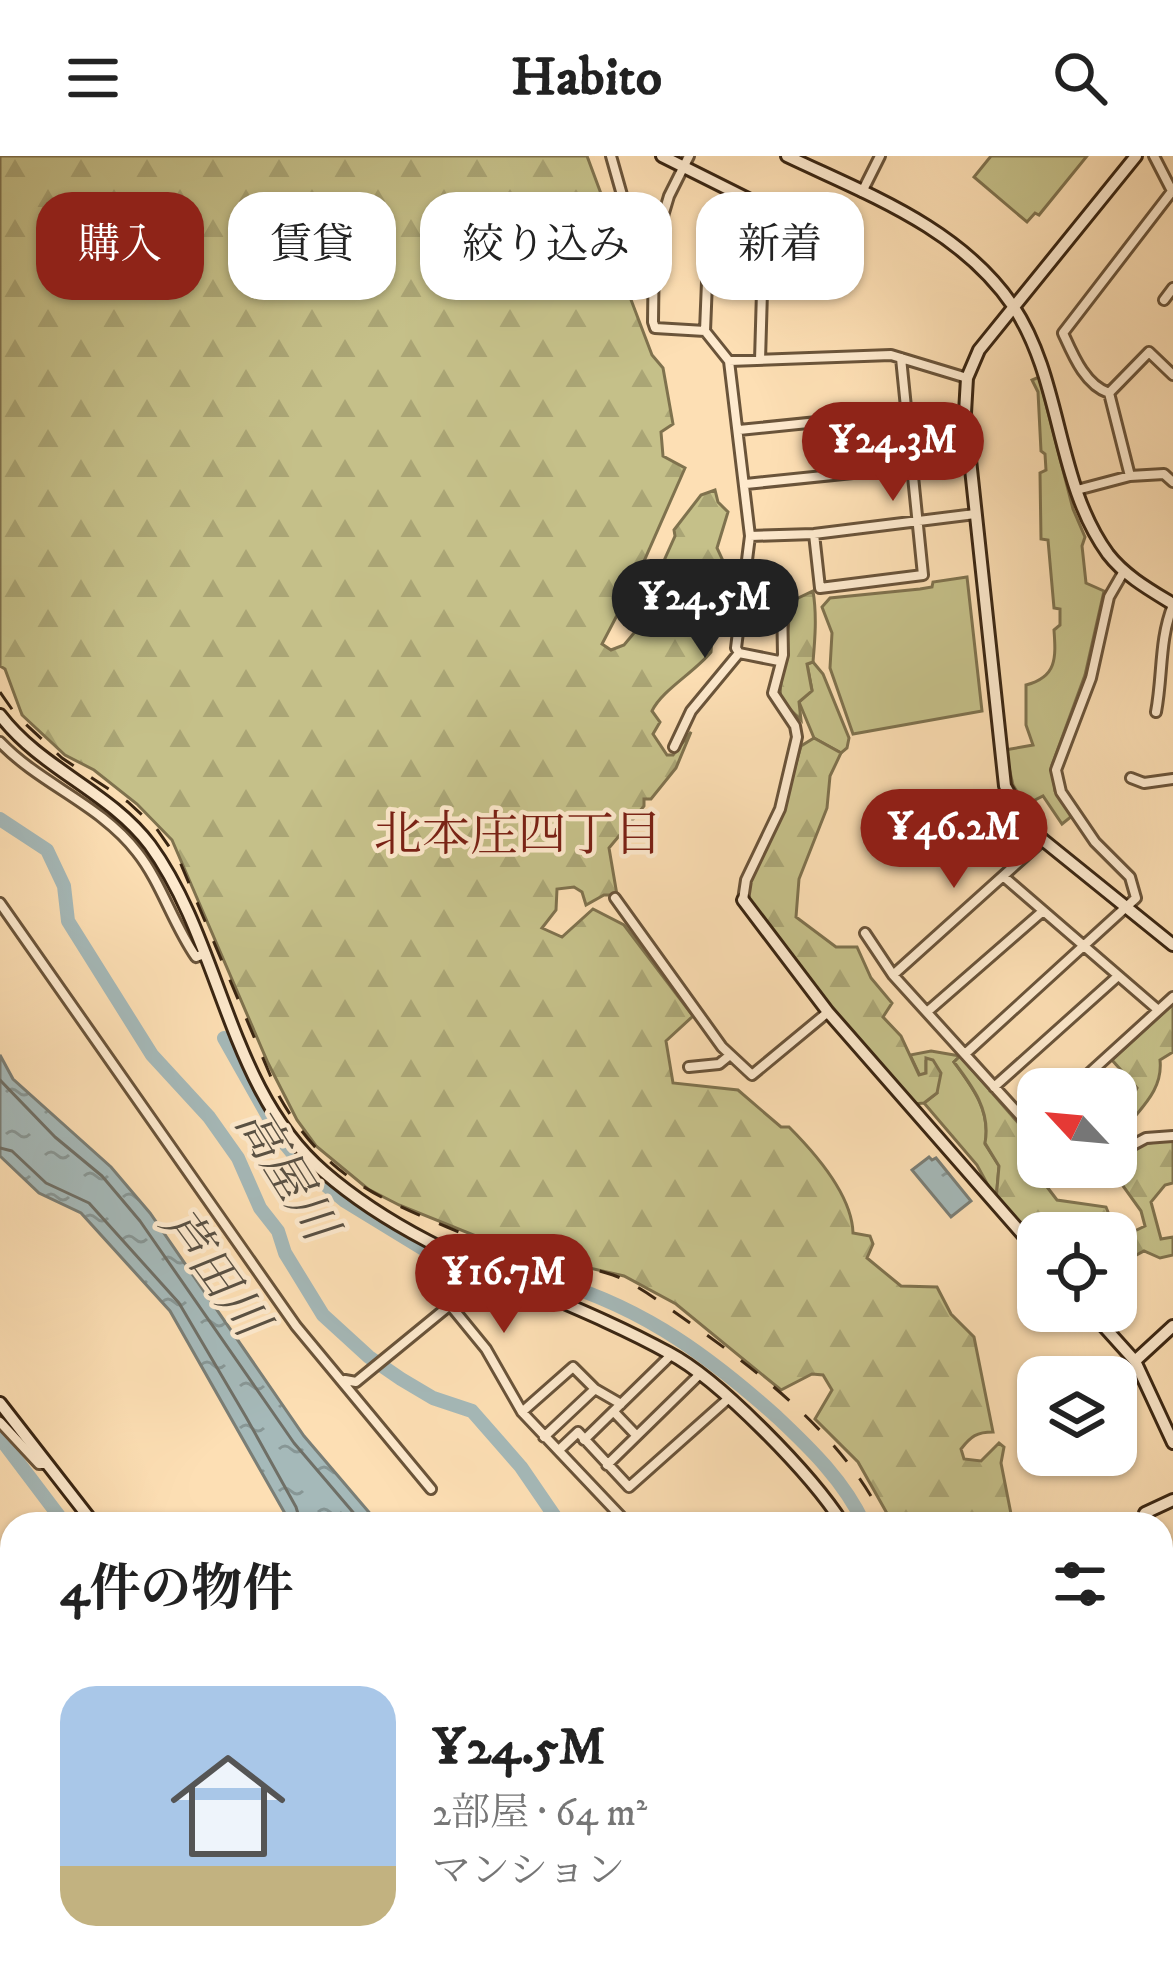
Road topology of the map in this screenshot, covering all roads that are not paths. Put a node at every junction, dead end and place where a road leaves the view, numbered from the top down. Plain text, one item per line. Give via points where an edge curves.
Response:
1 (610, 156) edge
2 (662, 156) edge
3 (787, 156) edge
4 (880, 156) edge
5 (1136, 156) edge
6 (1154, 156) edge
7 (686, 161) edge
8 (1173, 191) edge
9 (621, 192) edge
10 (672, 192) edge
11 (733, 192) edge
12 (862, 192) joint
13 (864, 193) edge
14 (1173, 288) edge
15 (655, 300) edge
16 (706, 300) edge
17 (762, 300) edge
18 (1164, 300) dead end
19 (1014, 308) junction
20 (705, 331) junction
21 (901, 358) junction
22 (760, 360) junction
23 (729, 362) junction
24 (1173, 375) edge
25 (967, 378) junction
26 (1109, 393) junction
27 (906, 413) junction
28 (739, 430) junction
29 (912, 467) junction
30 (1130, 476) junction
31 (1173, 482) edge
32 (746, 484) junction
33 (1077, 490) junction
34 (975, 514) junction
35 (917, 520) junction
36 (814, 534) junction
37 (750, 536) junction
38 (1124, 572) junction
39 (745, 576) junction
40 (1173, 604) edge
41 (739, 653) junction
42 (779, 661) junction
43 (1156, 712) dead end
44 (0, 715) edge
45 (0, 742) edge
46 (674, 747) dead end
47 (1131, 778) dead end
48 (1173, 779) edge
49 (1043, 840) junction
50 (1003, 876) junction
51 (615, 898) dead end
52 (743, 900) joint
53 (0, 903) edge
54 (1126, 906) junction
55 (1042, 911) junction
56 (866, 932) dead end
57 (1173, 945) edge
58 (1083, 947) junction
59 (204, 954) junction
60 (893, 975) junction
61 (1118, 976) junction
62 (1173, 997) edge
63 (1157, 1010) junction
64 (828, 1012) junction
65 (927, 1012) junction
66 (965, 1054) junction
67 (730, 1055) junction
68 (689, 1067) dead end
69 (1095, 1068) edge
70 (994, 1087) junction
71 (1017, 1108) edge
72 (1173, 1136) edge
73 (1137, 1142) edge
74 (1017, 1228) edge
75 (475, 1265) junction
76 (447, 1308) junction
77 (1173, 1327) edge
78 (1109, 1332) edge
79 (672, 1354) junction
80 (1130, 1356) edge
81 (1137, 1359) edge
82 (1137, 1365) edge
83 (700, 1374) junction
84 (343, 1380) junction
85 (596, 1389) junction
86 (729, 1398) junction
87 (0, 1403) edge
88 (618, 1408) junction
89 (522, 1412) junction
90 (0, 1422) edge
91 (636, 1435) junction
92 (544, 1436) junction
93 (584, 1439) junction
94 (1173, 1443) edge
95 (559, 1450) junction
96 (49, 1465) junction
97 (607, 1465) junction
98 (431, 1489) dead end
99 (85, 1512) edge
100 (617, 1512) edge
101 (835, 1512) edge

1 - 9 street
2 - 7 street
3 - 12 street
4 - 12 street
5 - 19 street
6 - 8 street
7 - 10 street
7 - 11 street
8 - 26 street via 1063,333 1086,375
13 - 19 street via 927,224
14 - 18 street
15 - 20 street via 655,328
16 - 20 street
17 - 22 street
19 - 25 street
19 - 33 street via 1040,361
20 - 23 street
21 - 22 street
21 - 25 street
21 - 27 street
22 - 23 street
23 - 28 street
24 - 26 street via 1149,352
25 - 34 street
26 - 30 street
27 - 28 street
27 - 29 street
28 - 32 street
29 - 32 street
29 - 35 street
30 - 31 street via 1164,474
30 - 33 street
32 - 37 street
33 - 38 street
34 - 35 street
34 - 49 street via 1005,786
35 - 36 street
35 - 36 street via 923,575 820,588
36 - 37 street
37 - 39 street
38 - 40 street
38 - 54 street via 1108,597 1091,678 1056,770 1061,792 1095,842 1130,877 1136,898
39 - 41 street
39 - 42 street via 782,600
40 - 43 street
41 - 42 street
41 - 46 street via 691,711
42 - 52 street via 772,693 797,737 780,808
44 - 59 street via 135,828
45 - 59 street via 137,851 175,926 196,957
47 - 48 street
49 - 50 street
49 - 54 street
50 - 55 street
50 - 60 street
51 - 67 street
52 - 64 street
53 - 84 street via 270,1289
54 - 57 street
54 - 58 street
55 - 58 street
55 - 65 street
56 - 60 street
58 - 61 street
58 - 66 street
59 - 75 street via 249,1061 300,1147 354,1195
60 - 65 street
61 - 63 street
61 - 70 street
62 - 63 street
63 - 69 street
64 - 67 street via 752,1076
64 - 74 street
65 - 66 street
66 - 70 street
67 - 68 street
70 - 71 street
72 - 73 street
75 - 76 street
75 - 79 street
76 - 84 street via 356,1382
76 - 89 street via 486,1349
77 - 81 street
78 - 80 street
79 - 83 street
79 - 88 street
82 - 94 street
83 - 86 street
83 - 91 street
84 - 98 street
85 - 88 street
85 - 89 street via 573,1367
85 - 92 street
86 - 97 street via 629,1487
86 - 101 street
87 - 96 street
88 - 91 street
88 - 93 street
89 - 92 street
90 - 96 street
91 - 97 street
92 - 95 street
93 - 95 street via 578,1432
93 - 97 street
95 - 100 street
96 - 99 street

